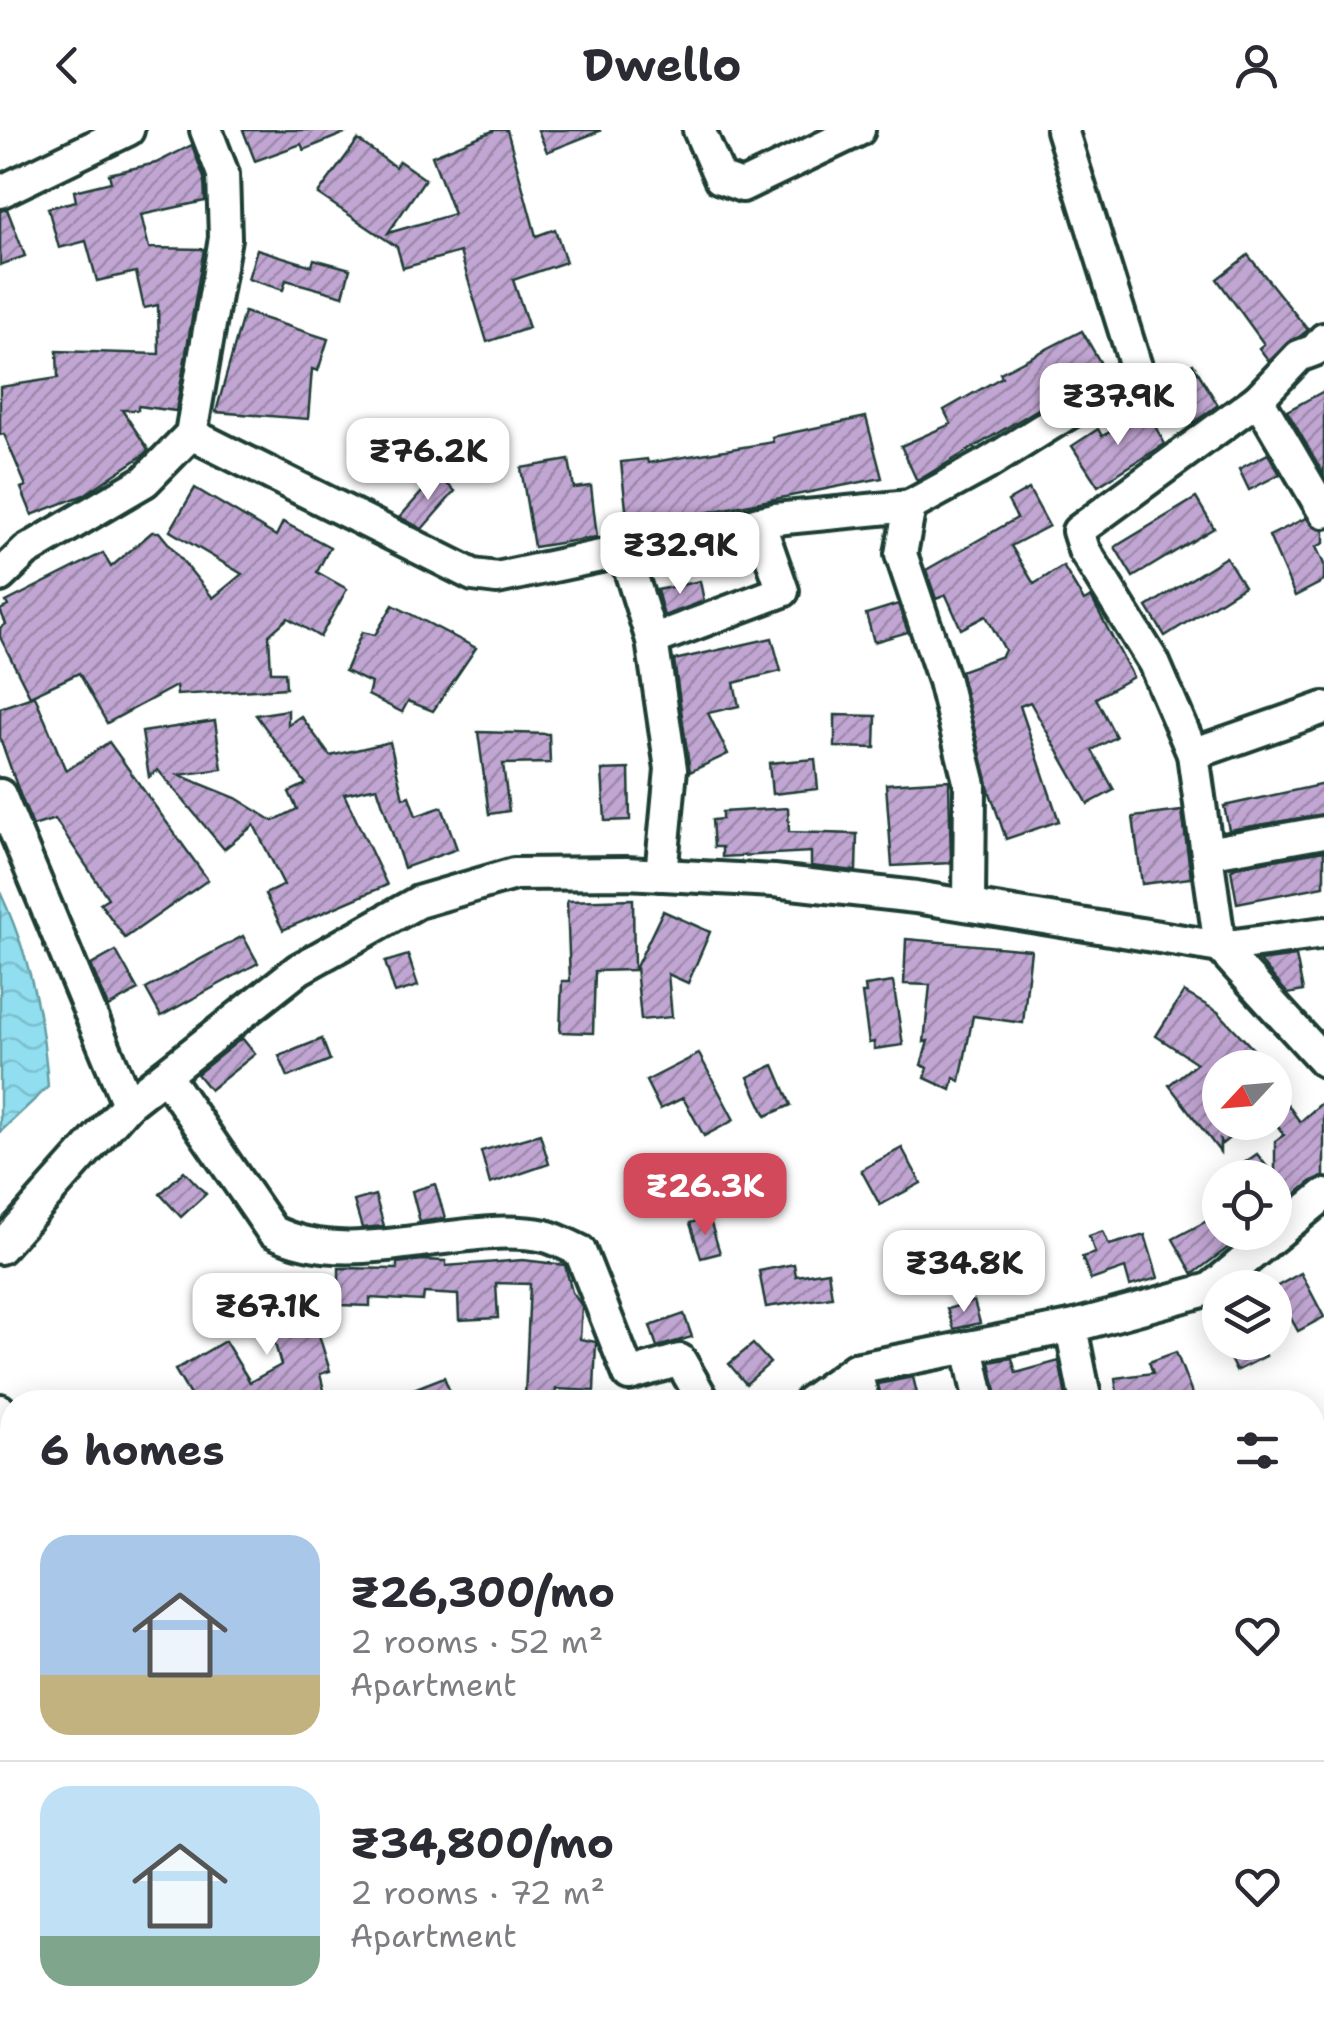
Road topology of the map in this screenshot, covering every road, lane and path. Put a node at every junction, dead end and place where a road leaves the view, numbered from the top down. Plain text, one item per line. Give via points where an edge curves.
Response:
1 (128, 130) edge
2 (206, 130) edge
3 (699, 130) edge
4 (859, 130) edge
5 (1062, 130) edge
6 (0, 192) edge
7 (1321, 352) edge
8 (1258, 398) junction
9 (191, 434) junction
10 (910, 506) junction
11 (1324, 512) edge
12 (759, 522) junction
13 (624, 551) junction
14 (0, 576) edge
15 (652, 640) junction
16 (1324, 708) edge
17 (1192, 754) junction
18 (0, 795) edge
19 (1324, 832) edge
20 (1207, 854) junction
21 (661, 875) junction
22 (969, 905) junction
23 (1324, 933) edge
24 (1220, 947) junction
25 (1324, 1061) edge
26 (165, 1075) junction
27 (128, 1104) junction
28 (1324, 1195) edge
29 (0, 1248) edge
30 (1071, 1327) junction
31 (968, 1347) junction
32 (855, 1369) junction
33 (697, 1390) edge
34 (826, 1390) edge
35 (861, 1390) edge
36 (977, 1390) edge
37 (1084, 1390) edge

1 - 6 street
2 - 9 street via 223,174 225,238
3 - 4 street via 720,178 742,186
5 - 10 street via 1137,370
7 - 8 street via 1299,356
8 - 11 street
8 - 17 street via 1078,532 1154,663
9 - 13 street via 472,575 497,578
9 - 14 street via 144,482 26,551
10 - 12 street
10 - 22 street via 901,554 970,785
12 - 13 street
12 - 15 street via 782,591
13 - 15 street
15 - 21 street via 671,769
16 - 17 street
17 - 20 street
18 - 27 street
19 - 20 street
20 - 24 street
21 - 22 street
21 - 26 street via 514,874 418,902 299,969
22 - 24 street
23 - 24 street
24 - 25 street
26 - 27 street
26 - 33 street via 272,1231 299,1245 368,1247 545,1236 580,1251 629,1375 680,1360
27 - 29 street
28 - 30 street via 1210,1289
30 - 31 street
30 - 37 street
31 - 32 street
31 - 36 street
32 - 34 street
32 - 35 street

